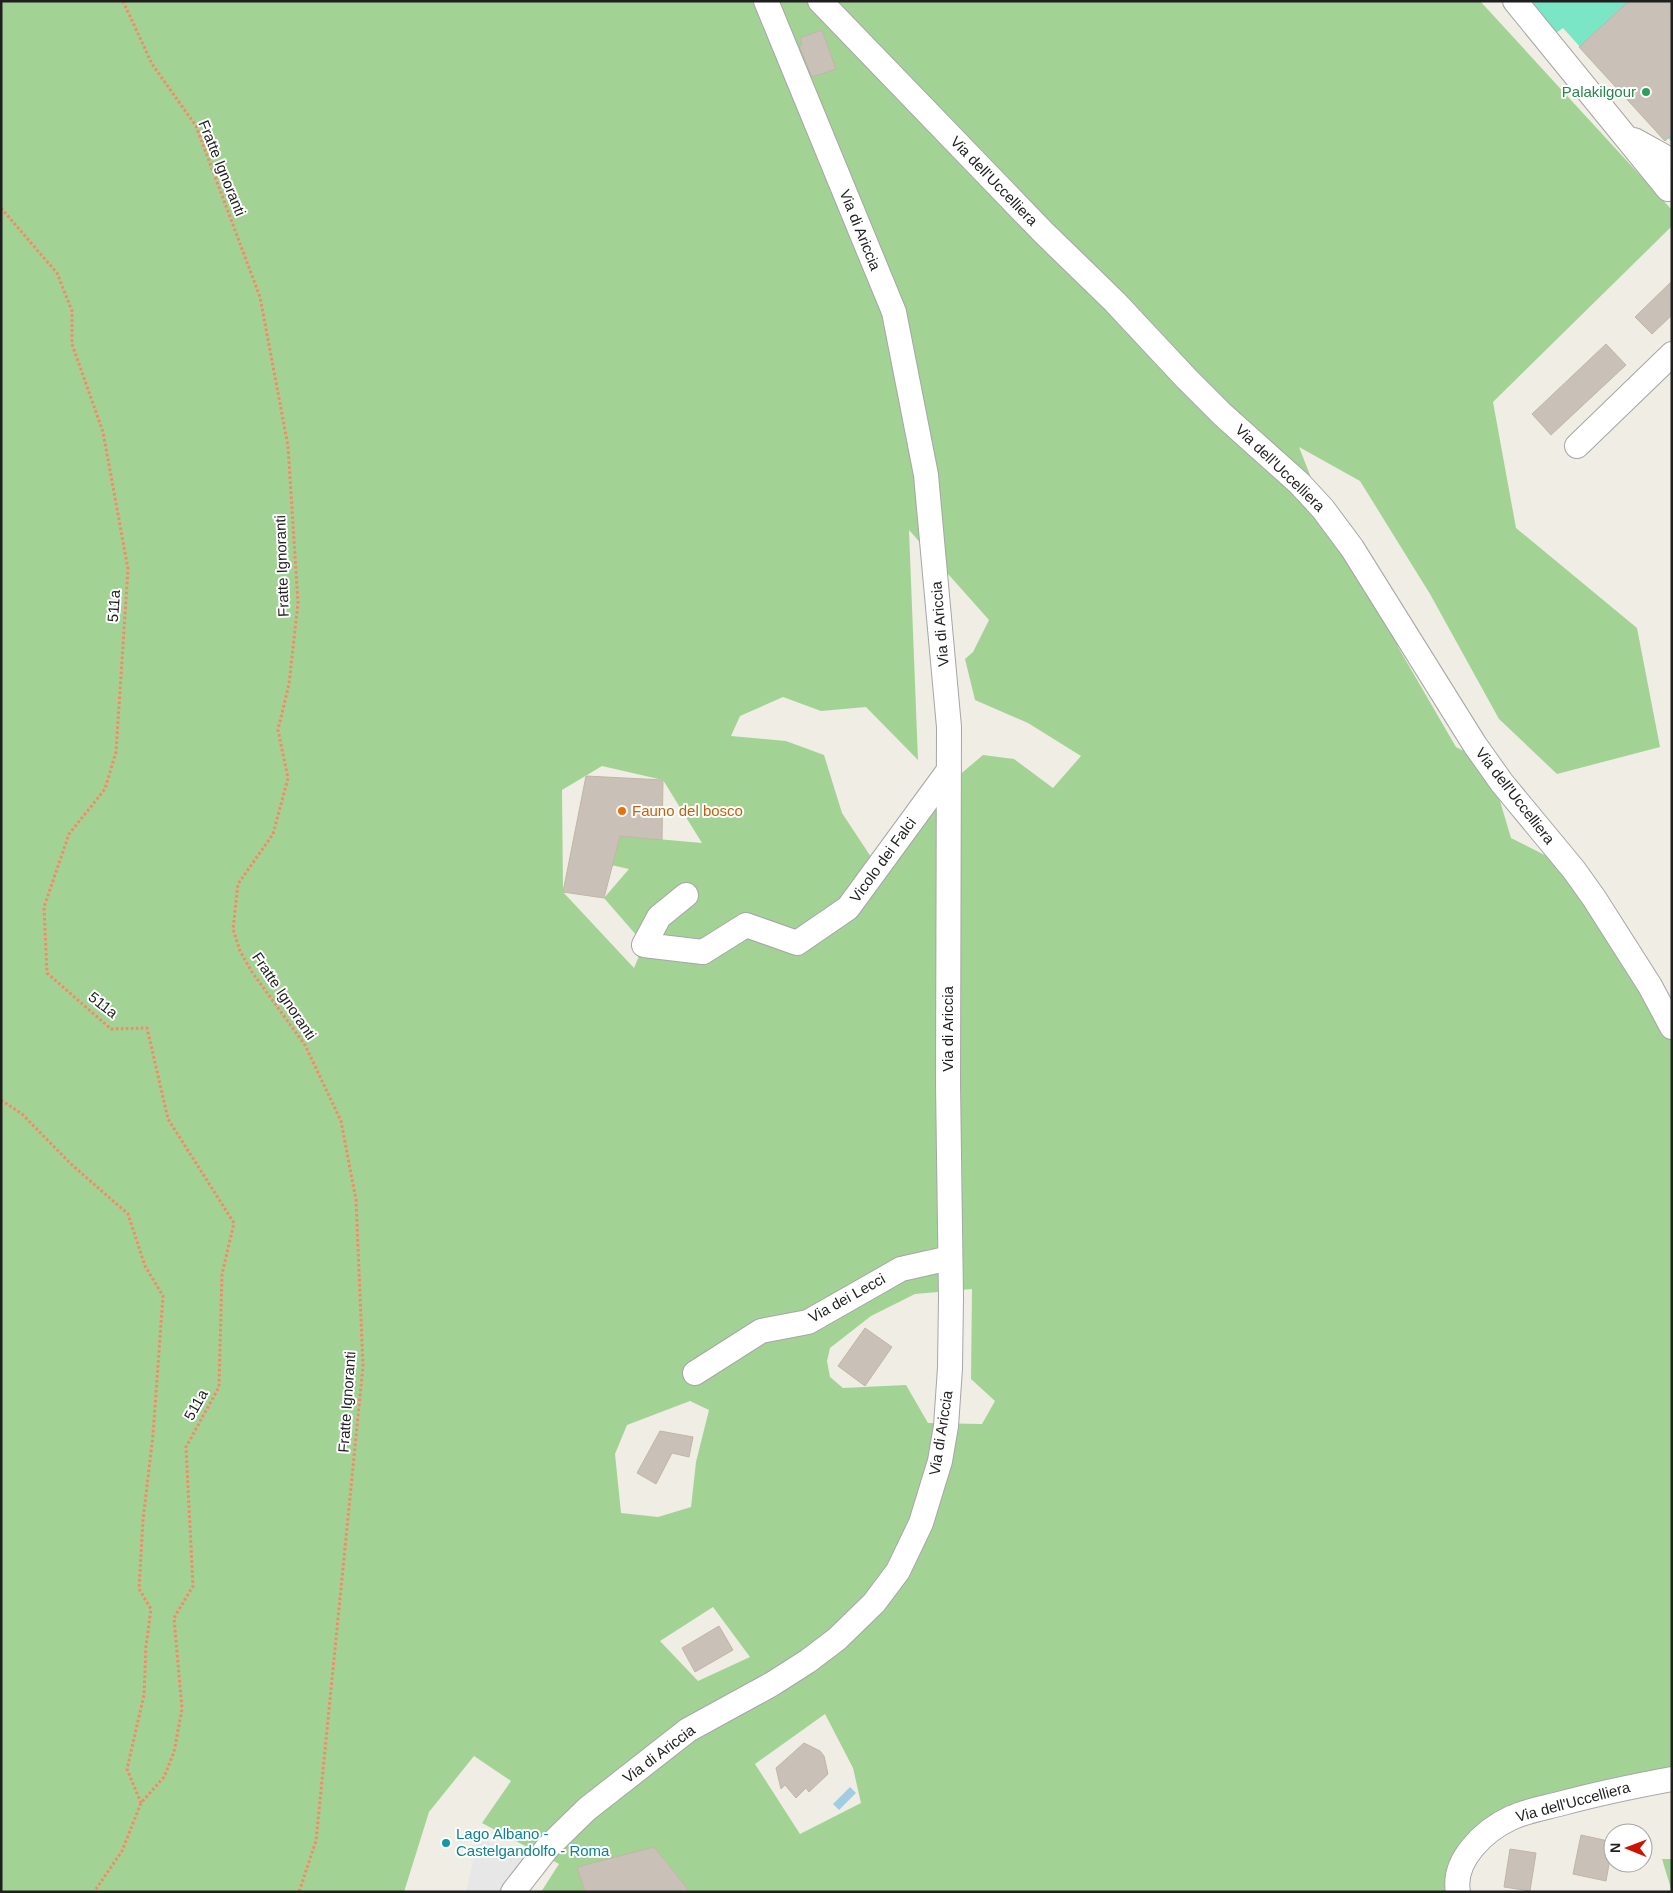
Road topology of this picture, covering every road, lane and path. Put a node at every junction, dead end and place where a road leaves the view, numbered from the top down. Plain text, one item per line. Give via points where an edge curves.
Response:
1 (124, 1) edge
2 (766, 1) edge
3 (820, 1) edge
4 (1515, 1) edge
5 (1625, 134) junction
6 (1672, 161) edge
7 (1670, 189) edge
8 (1, 208) edge
9 (1672, 354) edge
10 (1576, 446) dead end
11 (949, 770) junction
12 (686, 895) dead end
13 (1672, 1027) edge
14 (1, 1100) edge
15 (950, 1258) junction
16 (695, 1373) dead end
17 (1672, 1779) edge
18 (141, 1803) junction
19 (94, 1892) edge
20 (298, 1892) edge
21 (513, 1892) edge
22 (1458, 1892) edge

1 - 20 path, Fratte Ignoranti via 152,64 196,126 260,297 288,446 298,603 289,684 278,730 288,778 273,834 238,884 233,929 252,972 306,1045 340,1121 356,1200 363,1366 316,1841
2 - 11 street, Via di Ariccia via 894,312 926,475 949,727
3 - 13 street, Via dell'Uccelliera via 1186,378 1323,509 1352,548 1475,745 1594,898
4 - 5 street
5 - 6 street
5 - 7 street
8 - 18 path, 511a via 57,272 72,311 72,344 102,432 128,569 116,752 105,790 69,834 44,907 47,973 111,1028 147,1028 168,1119 234,1223 222,1274 219,1387 186,1447 193,1586 174,1618 182,1709 174,1752 164,1777
9 - 10 street
11 - 12 street, Vicolo dei Falci via 848,908 797,943 746,925 703,952 644,944 659,917
11 - 15 street, Via di Ariccia
14 - 18 path via 22,1114 72,1165 128,1214 145,1266 163,1296 139,1589 151,1609 144,1695 127,1769
15 - 16 street, Via dei Lecci via 901,1269 808,1322 761,1331
15 - 21 street, Via di Ariccia via 950,1376 940,1461 918,1530 891,1582 858,1620 825,1649 772,1684 688,1730 587,1809 544,1852
17 - 22 street, Via dell'Uccelliera via 1520,1814 1505,1821 1482,1837 1468,1855 1459,1875
18 - 19 path via 122,1851

